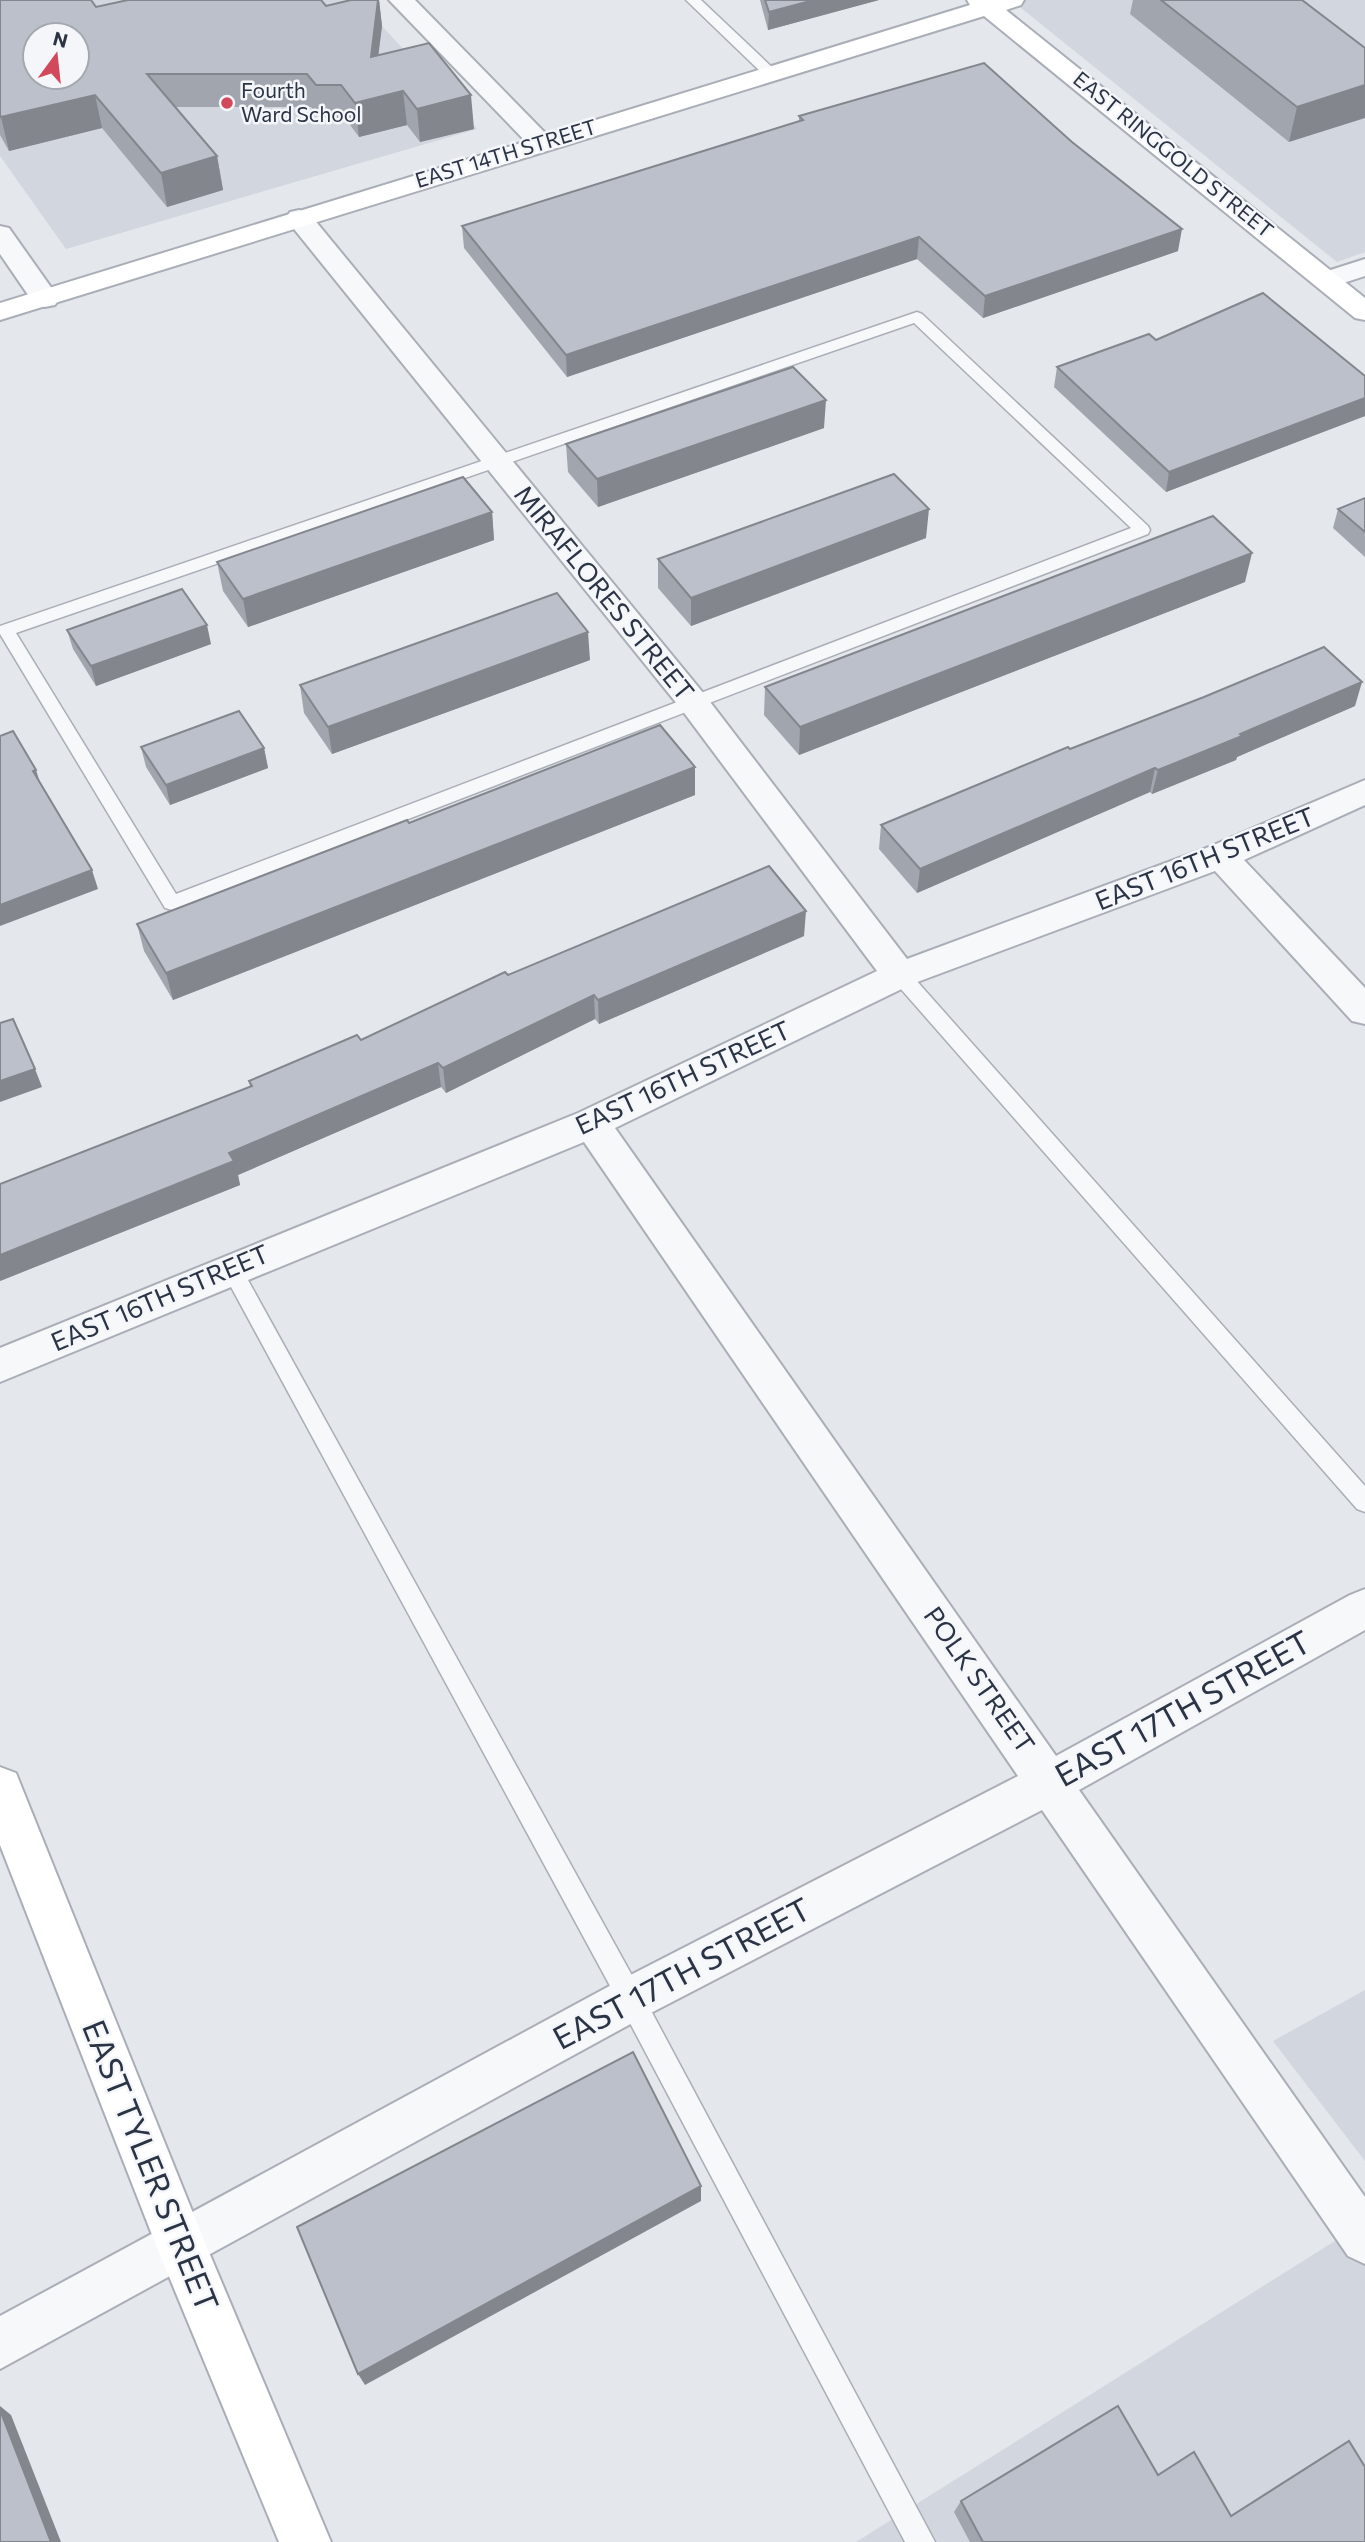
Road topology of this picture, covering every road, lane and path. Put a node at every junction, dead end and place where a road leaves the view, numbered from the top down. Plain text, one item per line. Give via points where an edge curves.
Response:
1 (401, 0) edge
2 (693, 0) edge
3 (993, 2) edge
4 (771, 73) junction
5 (541, 143) junction
6 (299, 218) junction
7 (0, 234) edge
8 (1365, 267) edge
9 (1328, 280) junction
10 (46, 299) junction
11 (0, 312) edge
12 (1365, 312) edge
13 (496, 462) junction
14 (693, 702) junction
15 (1365, 792) edge
16 (1221, 856) junction
17 (900, 975) junction
18 (1365, 1011) edge
19 (591, 1123) junction
20 (231, 1268) junction
21 (0, 1365) edge
22 (1365, 1502) edge
23 (1365, 1608) edge
24 (1051, 1783) junction
25 (0, 1788) edge
26 (631, 1999) junction
27 (1365, 2239) edge
28 (181, 2245) junction
29 (0, 2344) edge
30 (305, 2542) edge
31 (921, 2542) edge

1 - 5 street
2 - 4 lane
3 - 4 street, EAST 14TH STREET
3 - 9 street, EAST RINGGOLD STREET
4 - 5 street, EAST 14TH STREET
5 - 6 street, EAST 14TH STREET
6 - 10 street, EAST 14TH STREET
6 - 13 street, MIRAFLORES STREET
7 - 10 street
8 - 9 street
9 - 12 street, EAST RINGGOLD STREET
10 - 11 street, EAST 14TH STREET
13 - 14 street, MIRAFLORES STREET
13 - 14 lane via 917,317 1142,530
13 - 14 lane via 6,629 172,903
14 - 17 street, MIRAFLORES STREET
15 - 16 street, EAST 16TH STREET
16 - 17 street, EAST 16TH STREET
16 - 18 street
17 - 19 street, EAST 16TH STREET
17 - 22 lane
19 - 20 street, EAST 16TH STREET
19 - 24 street, POLK STREET
20 - 21 street, EAST 16TH STREET
20 - 26 lane
23 - 24 street, EAST 17TH STREET
24 - 26 street, EAST 17TH STREET
24 - 27 street, POLK STREET
25 - 28 street, EAST TYLER STREET
26 - 28 street, EAST 17TH STREET
26 - 31 lane
28 - 29 street, EAST 17TH STREET
28 - 30 street, EAST TYLER STREET

